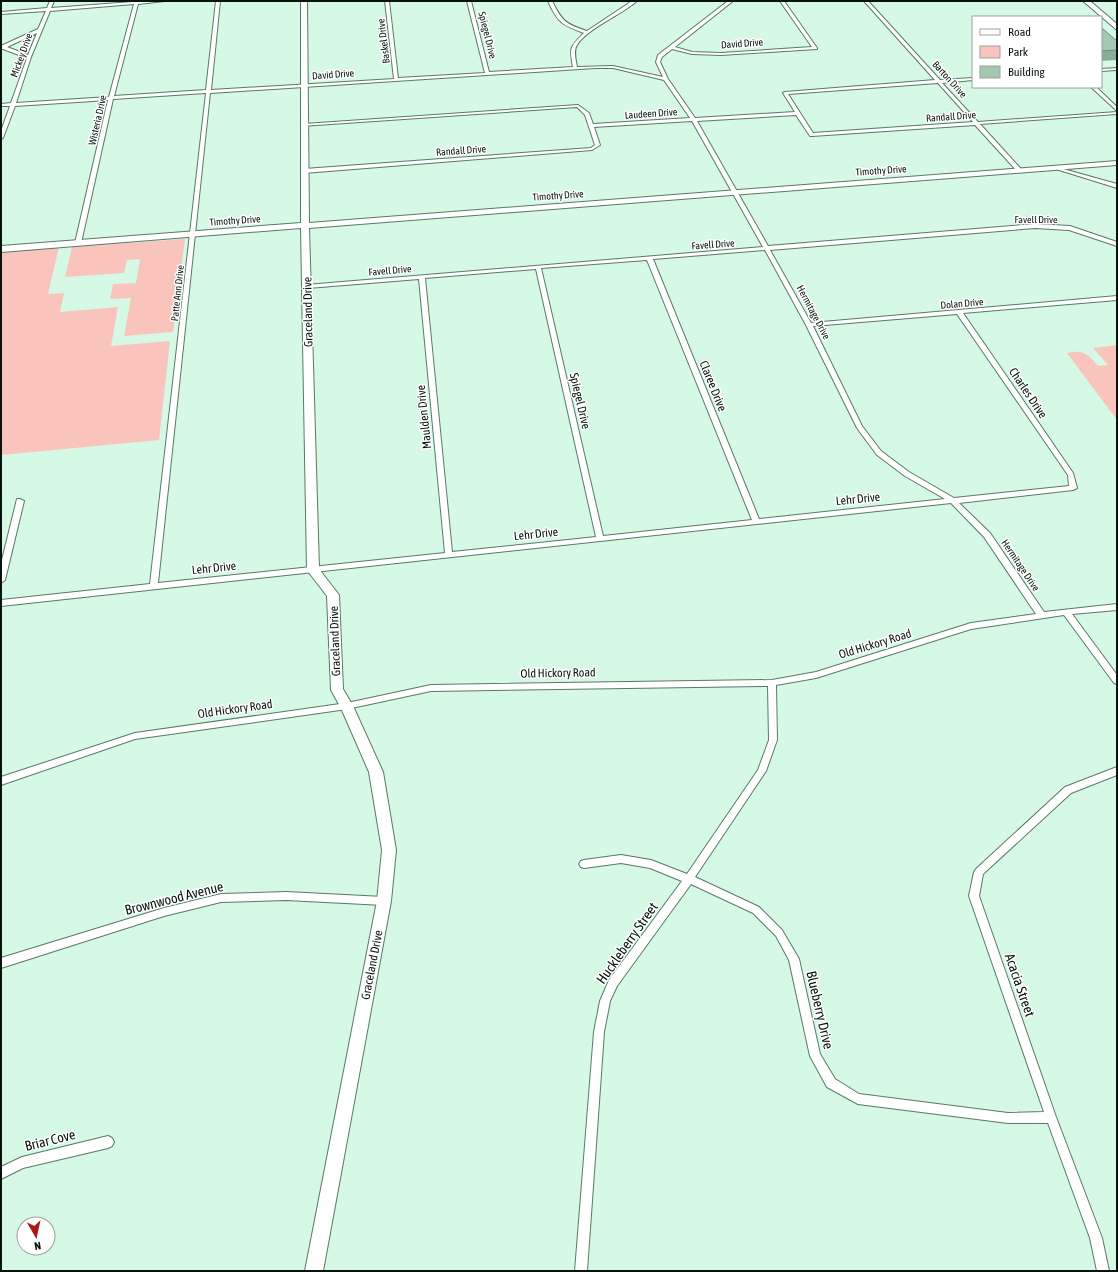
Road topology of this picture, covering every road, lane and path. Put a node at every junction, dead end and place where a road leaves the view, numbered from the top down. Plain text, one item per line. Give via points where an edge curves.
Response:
1 (52, 1) edge
2 (163, 1) edge
3 (218, 1) edge
4 (304, 1) edge
5 (387, 1) edge
6 (469, 1) edge
7 (550, 1) edge
8 (635, 1) edge
9 (731, 1) edge
10 (782, 1) edge
11 (866, 1) edge
12 (1086, 1) edge
13 (136, 3) junction
14 (48, 10) junction
15 (1, 13) edge
16 (1117, 28) edge
17 (40, 30) junction
18 (587, 33) junction
19 (672, 47) junction
20 (2, 48) edge
21 (29, 57) junction
22 (575, 68) junction
23 (1117, 69) edge
24 (1102, 70) edge
25 (487, 73) junction
26 (396, 79) junction
27 (666, 79) junction
28 (972, 79) edge
29 (940, 81) junction
30 (303, 85) junction
31 (1094, 88) edge
32 (208, 91) junction
33 (111, 98) junction
34 (13, 104) junction
35 (1, 105) edge
36 (1117, 111) edge
37 (798, 112) junction
38 (694, 120) junction
39 (978, 123) junction
40 (304, 125) junction
41 (592, 126) junction
42 (1, 138) edge
43 (1117, 163) edge
44 (1058, 168) junction
45 (1019, 170) junction
46 (304, 171) junction
47 (1117, 186) edge
48 (734, 192) junction
49 (305, 225) junction
50 (192, 234) junction
51 (78, 243) junction
52 (1117, 244) edge
53 (767, 248) junction
54 (1, 249) edge
55 (649, 258) junction
56 (538, 267) junction
57 (422, 277) junction
58 (308, 286) junction
59 (1117, 298) edge
60 (959, 312) junction
61 (809, 325) junction
62 (1073, 488) joint
63 (20, 501) dead end
64 (953, 501) junction
65 (756, 522) junction
66 (600, 539) junction
67 (449, 555) junction
68 (314, 570) junction
69 (1, 580) edge
70 (154, 587) junction
71 (1, 603) edge
72 (1117, 607) edge
73 (1066, 612) junction
74 (1042, 616) junction
75 (1117, 681) edge
76 (772, 683) junction
77 (348, 706) junction
78 (1117, 771) edge
79 (1, 781) edge
80 (584, 864) dead end
81 (690, 879) junction
82 (384, 901) junction
83 (1, 963) edge
84 (1051, 1117) junction
85 (108, 1142) dead end
86 (1, 1173) edge
87 (314, 1271) edge
88 (581, 1271) edge
89 (1103, 1271) edge

1 - 14 street, Mickey Drive
2 - 13 street
3 - 32 street, Patte Ann Drive
4 - 30 street, Graceland Drive
5 - 26 street, Baskel Drive
6 - 25 street, Spiegel Drive
7 - 18 street via 558,19 564,25
8 - 18 street
9 - 19 street, Hermitage Drive
10 - 19 street, David Drive via 815,48 721,54 692,53
11 - 29 street, Barton Drive
12 - 16 main road
13 - 14 street
13 - 33 street, Wisteria Drive
14 - 15 street
14 - 17 street, Mickey Drive
17 - 20 street
17 - 21 street, Mickey Drive
18 - 22 street via 574,46
19 - 27 street, Hermitage Drive via 660,56 658,62
20 - 21 street
21 - 34 street, Mickey Drive
22 - 25 street, David Drive
22 - 27 street, David Drive via 612,67
23 - 24 street
25 - 26 street, David Drive
26 - 30 street, David Drive
27 - 38 street, Hermitage Drive
28 - 29 street
29 - 37 street via 784,93
29 - 39 street, Barton Drive
30 - 32 street, David Drive
30 - 40 street, Graceland Drive
31 - 36 street
32 - 33 street, David Drive
32 - 50 street, Patte Ann Drive
33 - 34 street, David Drive
33 - 51 street, Wisteria Drive
34 - 35 street, David Drive
34 - 42 street, Mickey Drive
36 - 39 street, Randall Drive
37 - 38 street, Laudeen Drive
37 - 39 street, Randall Drive via 812,135
38 - 41 street, Laudeen Drive
38 - 48 street, Hermitage Drive
39 - 45 street, Barton Drive
40 - 41 street via 578,106 587,114
40 - 46 street, Graceland Drive
41 - 46 street, Randall Drive via 598,145 592,149
43 - 44 street, Timothy Drive
44 - 45 street, Timothy Drive
44 - 47 street
45 - 48 street, Timothy Drive
46 - 49 street, Graceland Drive
48 - 49 street, Timothy Drive
48 - 53 street, Hermitage Drive
49 - 50 street, Timothy Drive
49 - 58 street, Graceland Drive
50 - 51 street, Timothy Drive
50 - 70 street, Patte Ann Drive
51 - 54 street, Timothy Drive
52 - 53 street, Favell Drive via 1070,228 1035,226
53 - 55 street, Favell Drive
53 - 61 street, Hermitage Drive
55 - 56 street, Favell Drive
55 - 65 street, Claree Drive
56 - 57 street, Favell Drive
56 - 66 street, Spiegel Drive
57 - 58 street, Favell Drive
57 - 67 street, Maulden Drive
58 - 68 street, Graceland Drive
59 - 60 street, Dolan Drive
60 - 61 street, Dolan Drive
60 - 62 street, Charles Drive via 1071,475
61 - 64 street, Hermitage Drive via 859,427 879,452 907,474
62 - 64 street, Lehr Drive
63 - 69 street
64 - 65 street, Lehr Drive
64 - 74 street, Hermitage Drive via 988,535
65 - 66 street, Lehr Drive
66 - 67 street, Lehr Drive
67 - 68 street, Lehr Drive
68 - 70 street, Lehr Drive
68 - 77 street, Graceland Drive via 333,595 337,690
70 - 71 street, Lehr Drive
72 - 73 street, Old Hickory Road
73 - 74 street, Old Hickory Road
73 - 75 street
74 - 76 street, Old Hickory Road via 971,626 816,675
76 - 77 street, Old Hickory Road via 432,688
76 - 81 street, Huckleberry Street via 773,740 762,771
77 - 79 street, Old Hickory Road via 134,736
77 - 82 street, Graceland Drive via 376,772 389,850
78 - 84 street, Acacia Street via 1068,790 979,872 974,896
80 - 81 street, Blueberry Drive via 621,859 652,864
81 - 84 street, Blueberry Drive via 756,910 779,933 794,959 815,1056 830,1083 858,1099 1008,1118
81 - 88 street, Huckleberry Street via 613,983 605,1001 599,1032
82 - 83 street, Brownwood Avenue via 286,896 221,898 164,912
82 - 87 street, Graceland Drive
84 - 89 street, Acacia Street via 1096,1238
85 - 86 street, Briar Cove via 22,1163

